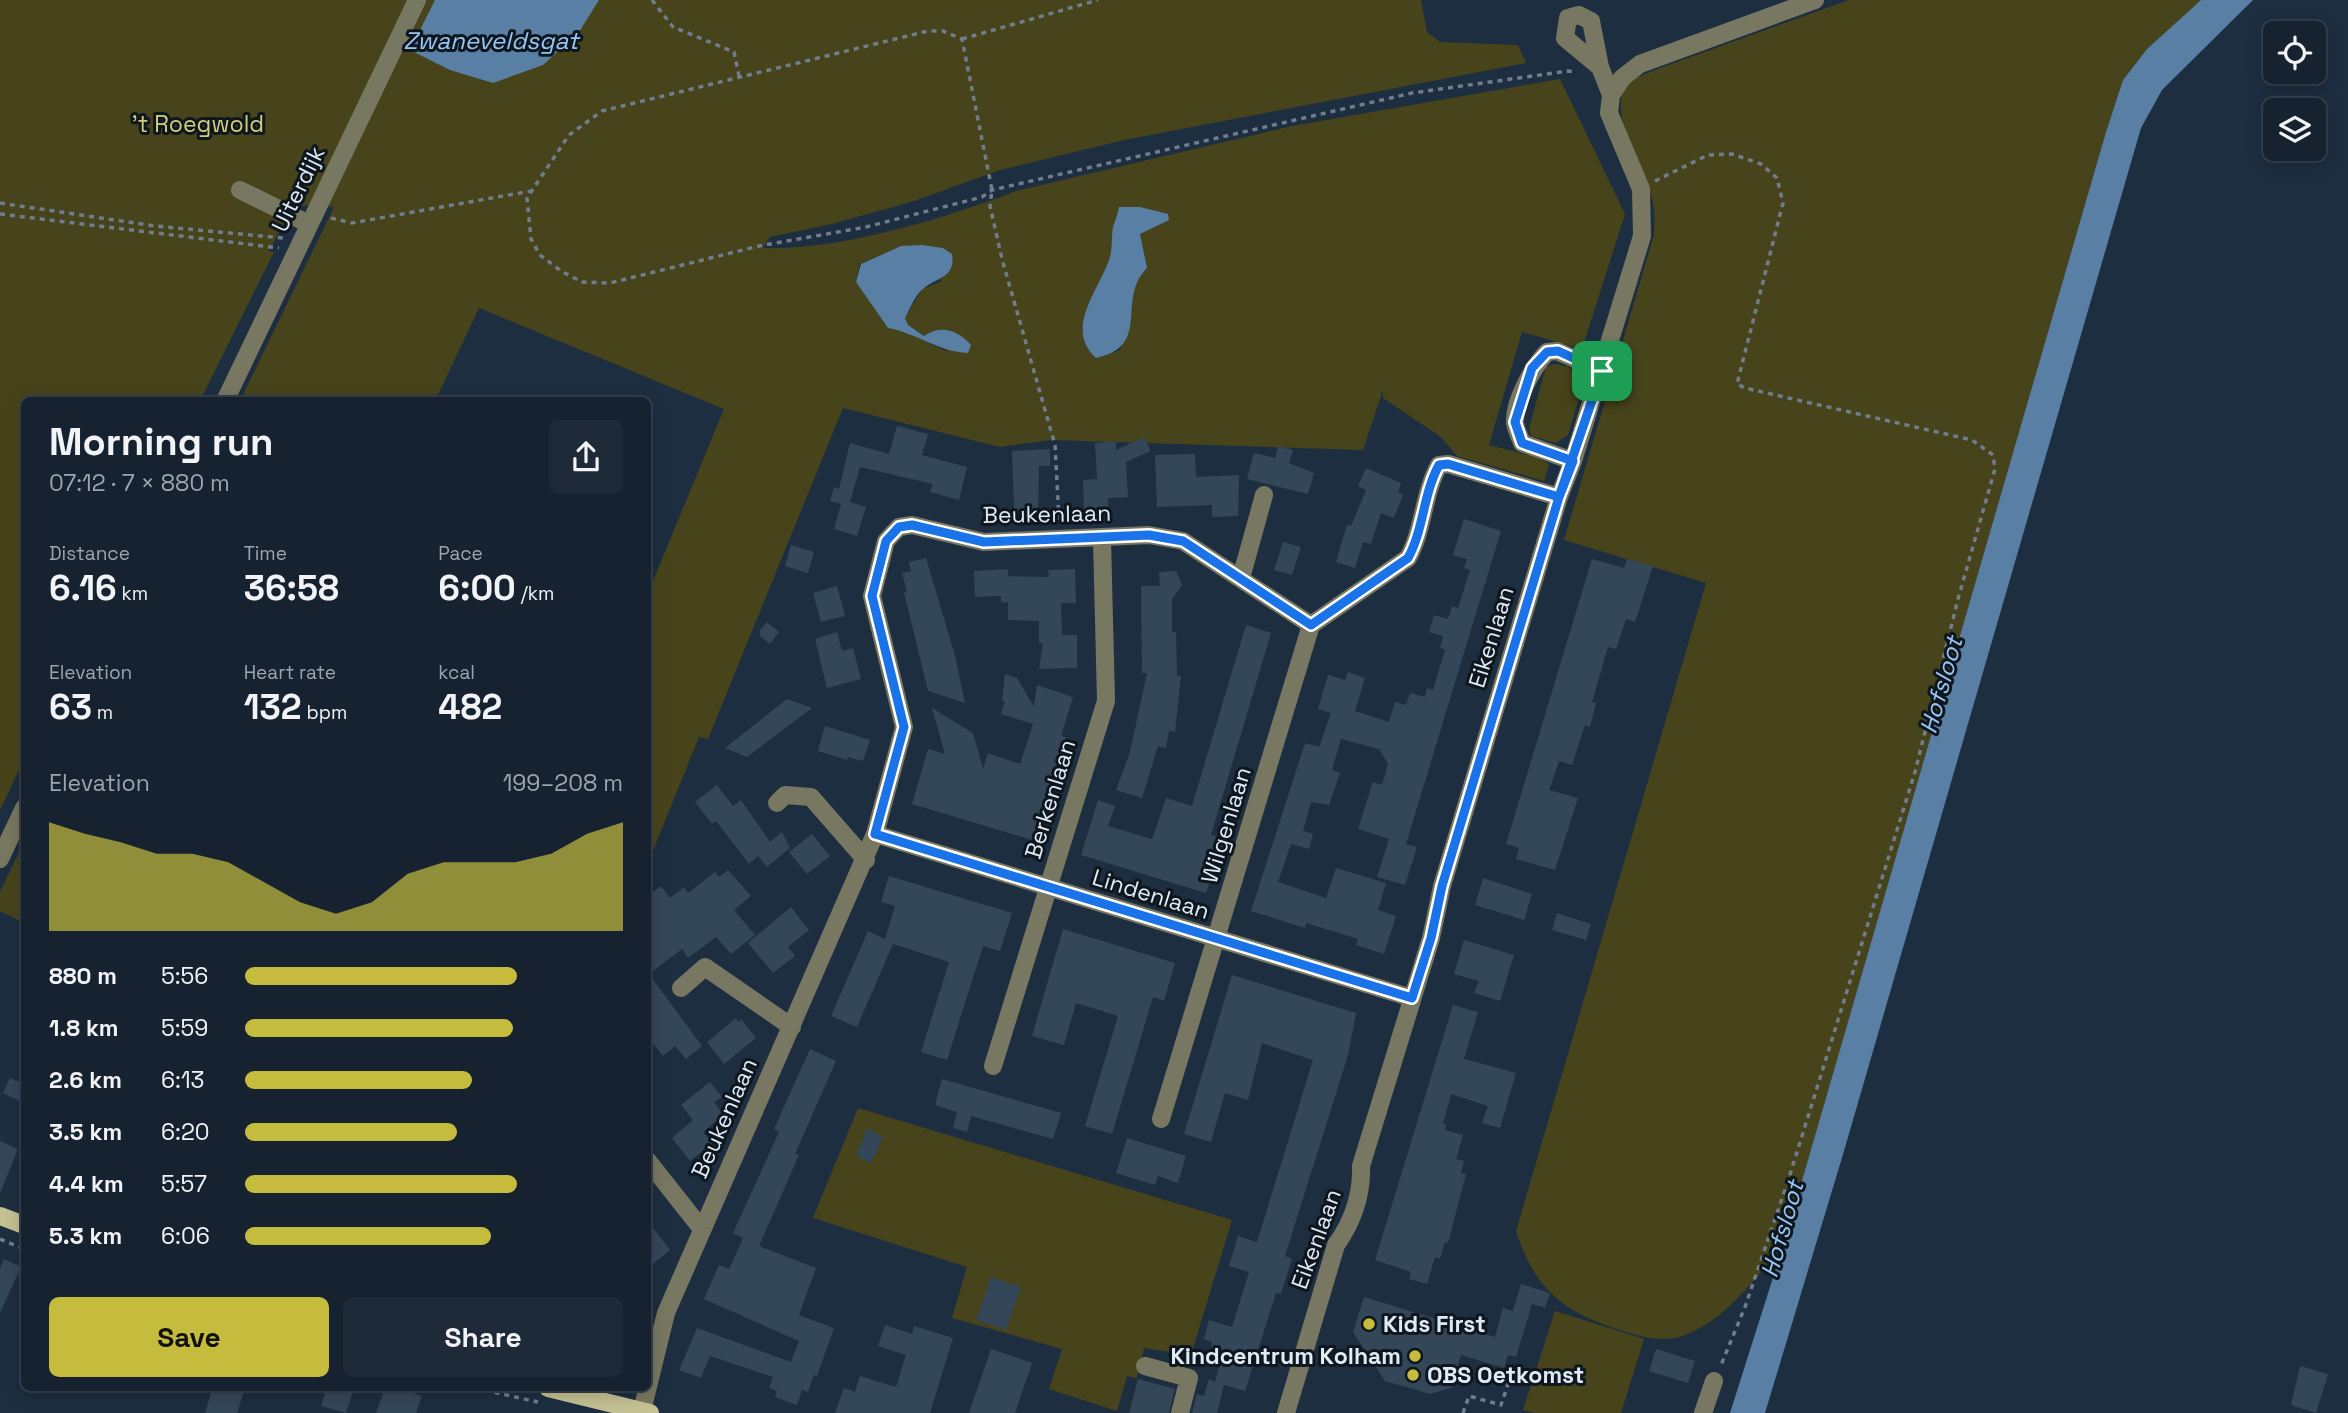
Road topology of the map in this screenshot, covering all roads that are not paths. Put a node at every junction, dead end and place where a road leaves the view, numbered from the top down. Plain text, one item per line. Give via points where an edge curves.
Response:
1 (417, 0) edge
2 (1815, 0) edge
3 (1594, 71) road end
4 (1611, 95) junction
5 (240, 190) dead end
6 (305, 232) junction
7 (1602, 371) junction
8 (227, 397) edge
9 (1573, 461) junction
10 (1264, 495) dead end
11 (1559, 497) junction
12 (1102, 539) junction
13 (1241, 578) junction
14 (1311, 625) junction
15 (778, 803) dead end
16 (21, 814) edge
17 (875, 834) junction
18 (0, 859) edge
19 (866, 860) junction
20 (1048, 888) junction
21 (1217, 939) junction
22 (681, 988) dead end
23 (1412, 998) junction
24 (792, 1027) junction
25 (993, 1066) dead end
26 (1161, 1119) dead end
27 (651, 1165) edge
28 (0, 1216) edge
29 (21, 1225) edge
30 (701, 1228) junction
31 (1145, 1366) dead end
32 (1714, 1381) road end
33 (651, 1387) edge
34 (650, 1391) edge
35 (545, 1396) edge
36 (646, 1412) edge
37 (1180, 1413) edge
38 (1286, 1413) edge
39 (1703, 1413) edge

1 - 6 street, Uiterdijk
2 - 4 street via 1640,64 1622,78
3 - 4 street, Eikenlaan
4 - 7 street, Eikenlaan via 1609,113 1641,189 1642,236
5 - 6 street
6 - 8 street, Uiterdijk
7 - 9 street, Eikenlaan
7 - 9 street via 1558,351 1547,352 1532,368 1524,391 1515,422 1522,443
9 - 11 street, Eikenlaan
10 - 13 street
11 - 14 street via 1439,465 1408,558
11 - 23 street, Eikenlaan
12 - 13 street, Beukenlaan via 1149,535 1183,541
12 - 17 street, Beukenlaan via 984,542 912,525 899,527 886,541 872,596 904,727
12 - 20 street, Berkenlaan via 1106,701
13 - 14 street, Beukenlaan
14 - 21 street, Wilgenlaan
15 - 19 street via 785,795 811,797
16 - 18 street
17 - 19 street, Beukenlaan
17 - 20 street, Lindenlaan
19 - 24 street, Beukenlaan
20 - 21 street, Lindenlaan
20 - 25 street, Berkenlaan
21 - 23 street, Lindenlaan
21 - 26 street, Wilgenlaan
22 - 24 street via 705,967
23 - 38 street, Eikenlaan via 1361,1166 1361,1187 1349,1227 1336,1245
24 - 30 street, Beukenlaan
27 - 30 street, Beukenlaan
28 - 29 main road
30 - 33 street, Beukenlaan via 666,1313
31 - 37 street via 1189,1378
32 - 39 street
34 - 36 street, Beukenlaan
35 - 36 main road

